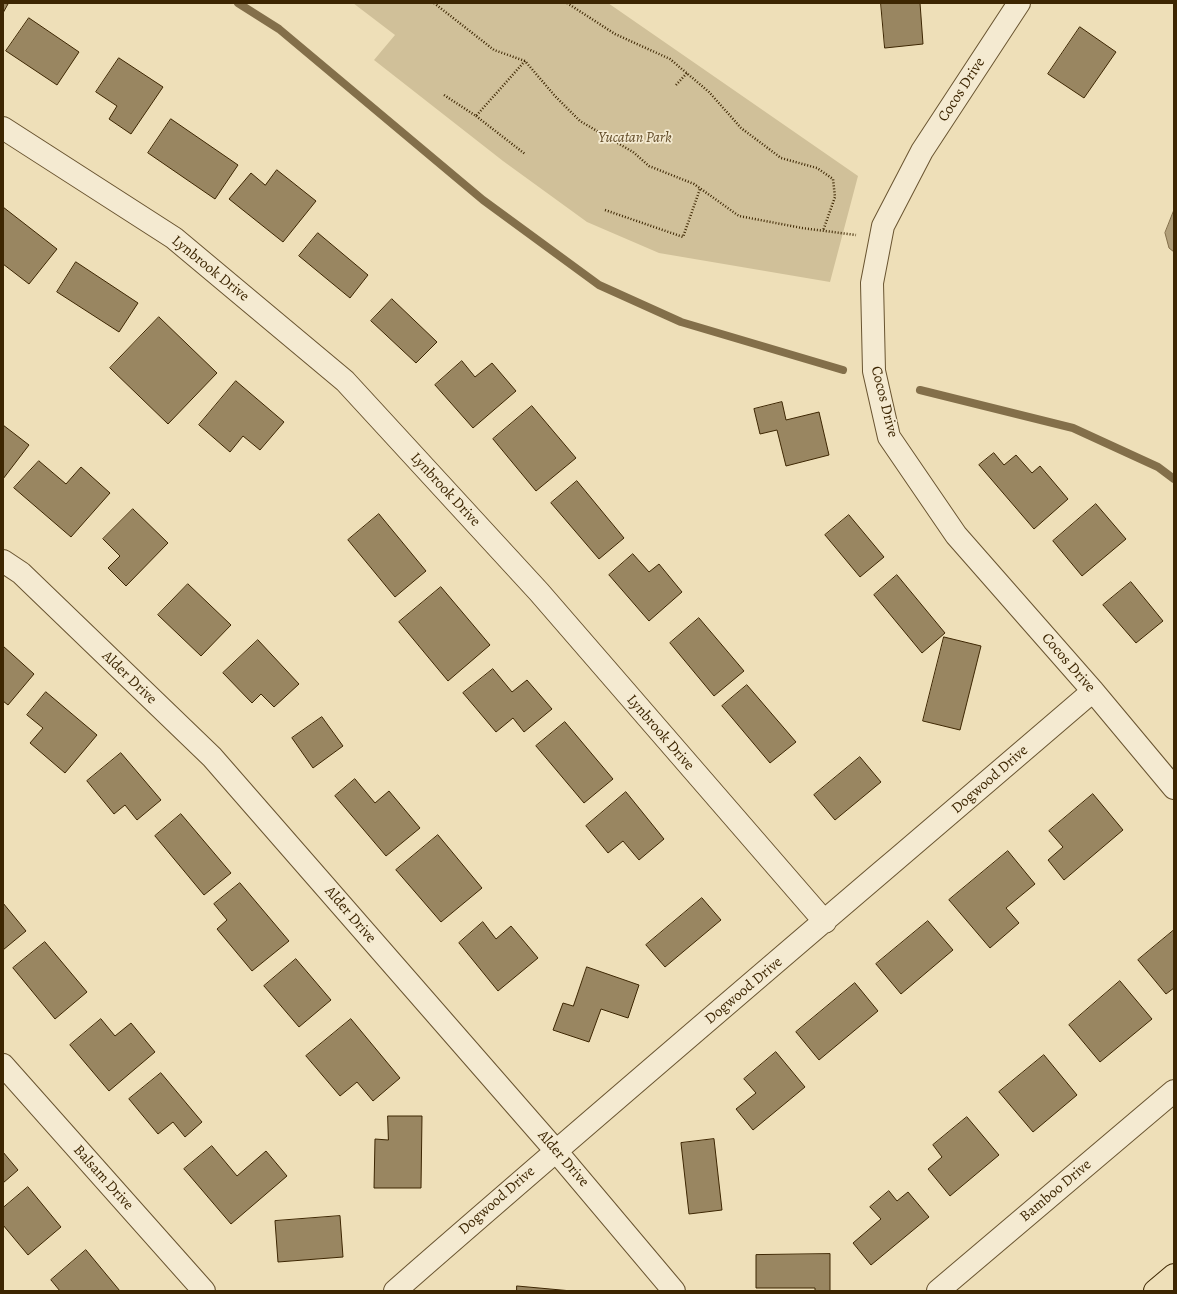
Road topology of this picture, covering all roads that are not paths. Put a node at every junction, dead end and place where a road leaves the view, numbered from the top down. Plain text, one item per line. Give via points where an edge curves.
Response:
1 (1020, 3) edge
2 (3, 128) edge
3 (3, 561) edge
4 (1093, 691) junction
5 (1174, 788) edge
6 (824, 922) junction
7 (3, 1065) edge
8 (1174, 1091) edge
9 (556, 1151) junction
10 (1174, 1275) edge
11 (204, 1291) edge
12 (395, 1291) edge
13 (674, 1291) edge
14 (938, 1291) edge
15 (1156, 1291) edge

1 - 4 street, Cocos Drive via 922,151 883,226 872,283 874,371 889,437 956,535
2 - 6 street, Lynbrook Drive via 174,238 346,381 539,592
3 - 9 street, Alder Drive via 21,573 212,757
4 - 5 street, Cocos Drive
4 - 6 street, Dogwood Drive
6 - 9 street, Dogwood Drive
7 - 11 street, Balsam Drive
8 - 14 street, Bamboo Drive
9 - 12 street, Dogwood Drive
9 - 13 street, Alder Drive
10 - 15 highway

